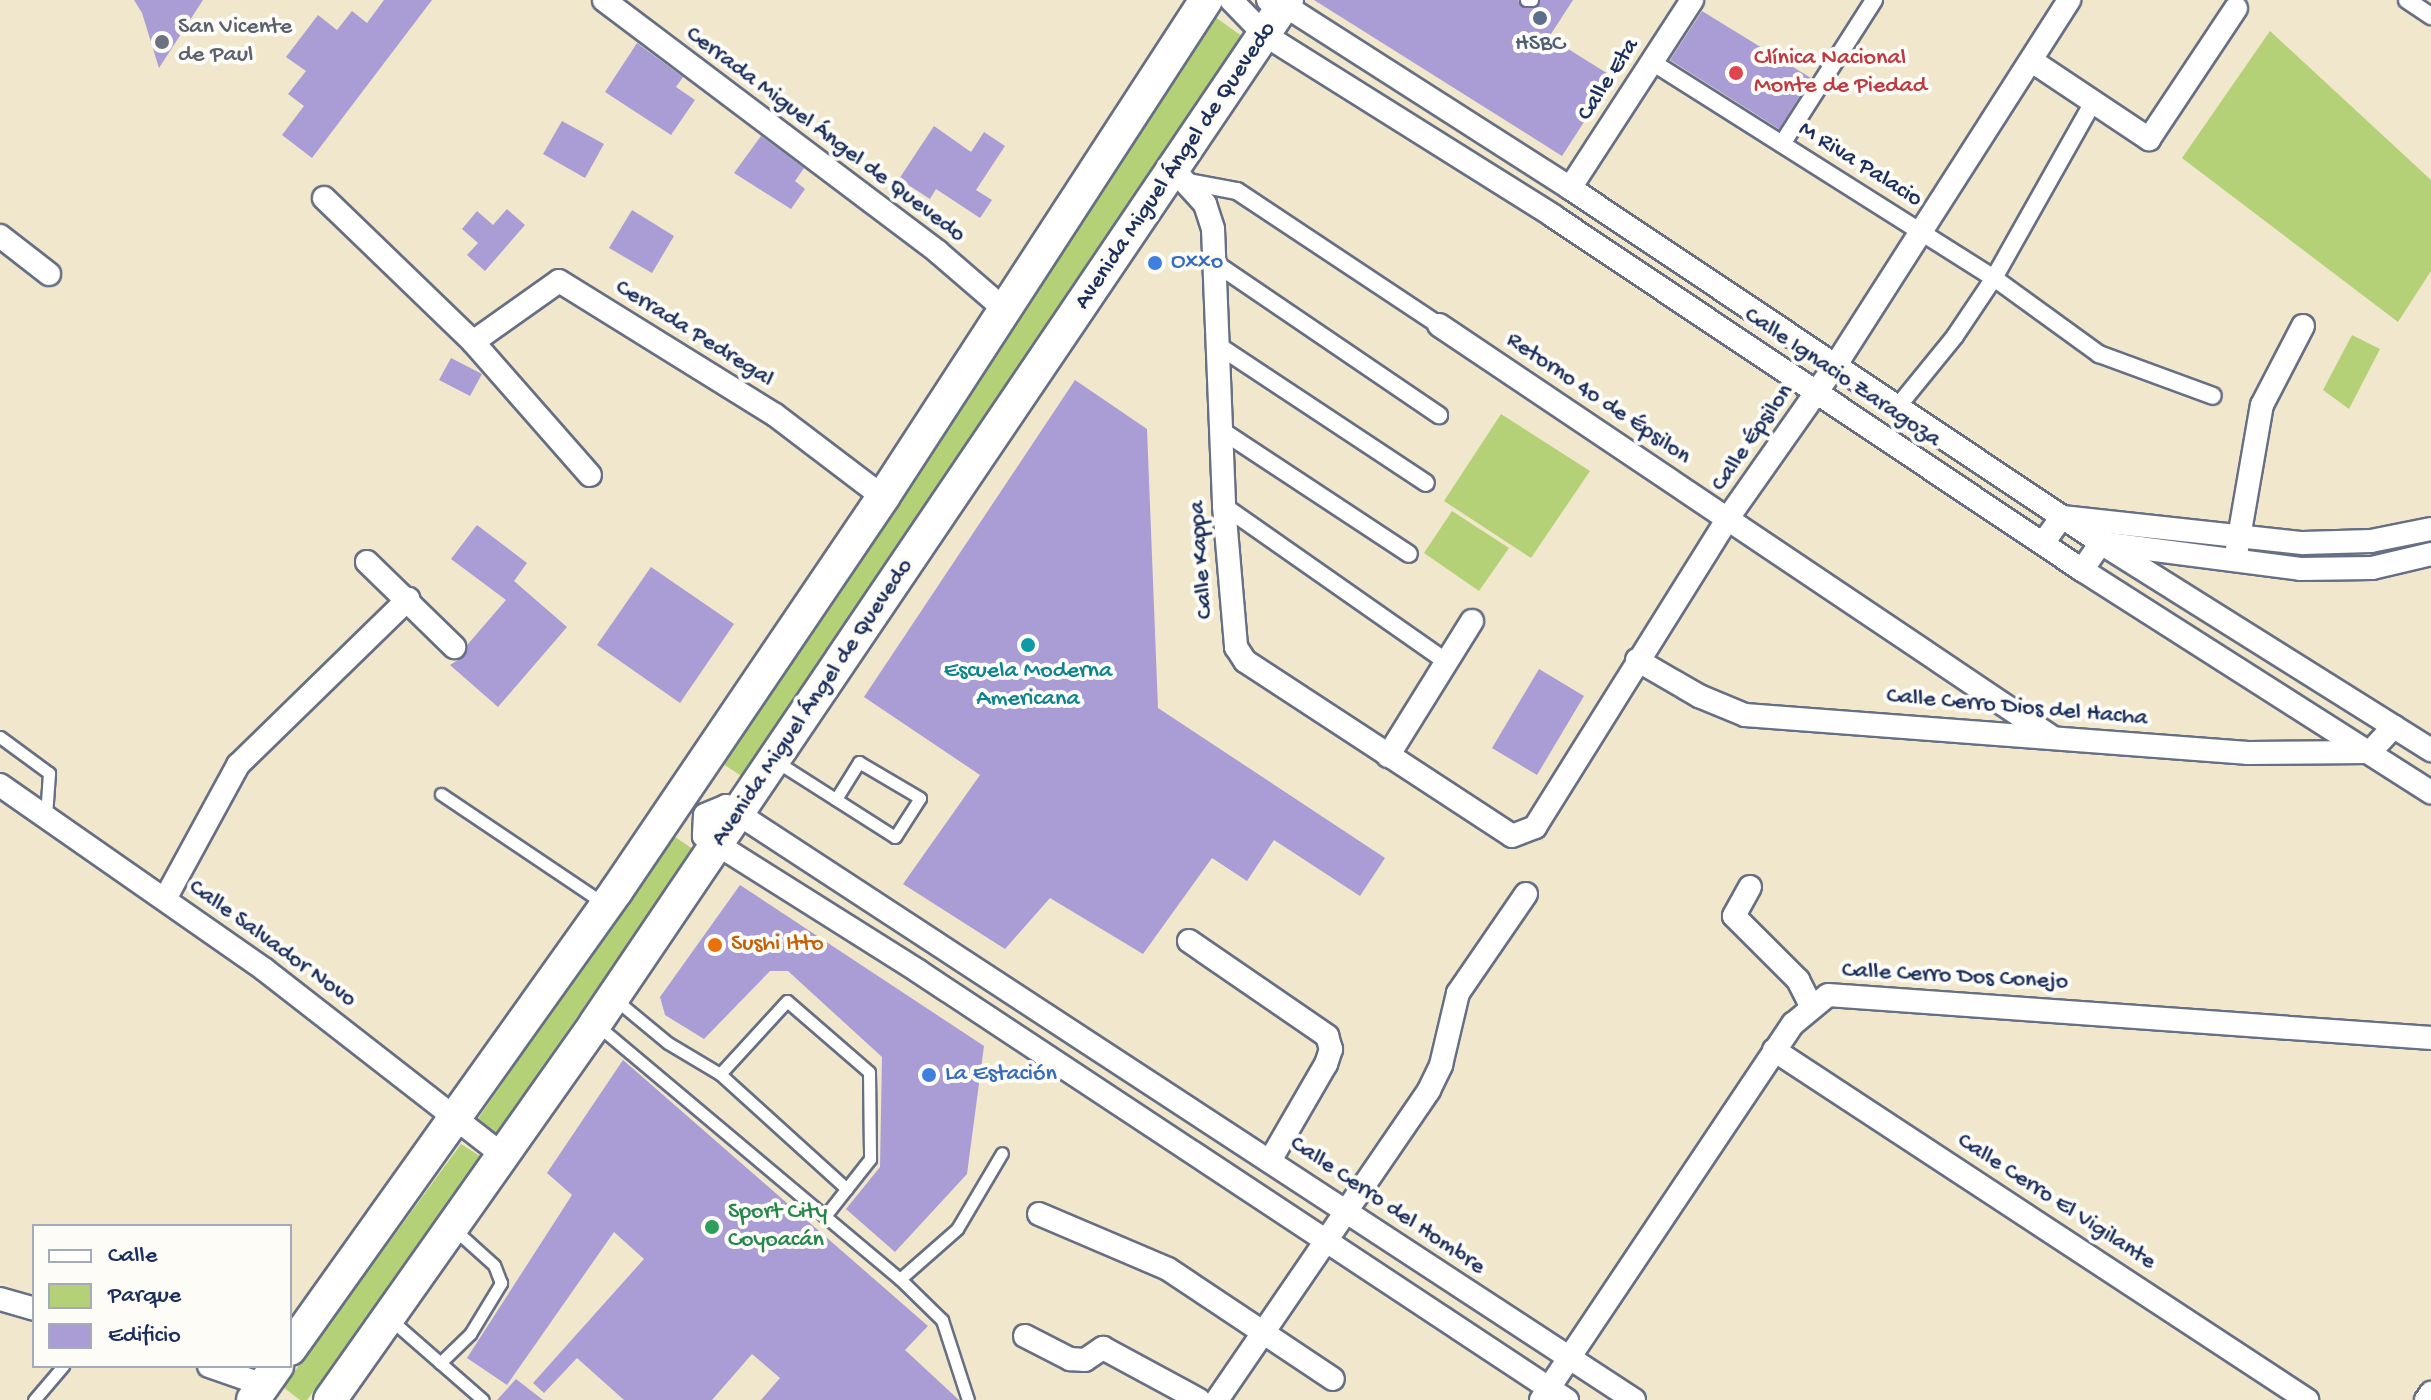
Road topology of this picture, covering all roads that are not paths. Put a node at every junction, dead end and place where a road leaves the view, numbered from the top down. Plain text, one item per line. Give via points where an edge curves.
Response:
1 (1206, 0) edge
2 (1231, 0) edge
3 (1692, 0) edge
4 (1874, 0) edge
5 (2069, 0) edge
6 (2407, 0) edge
7 (1280, 2) edge
8 (608, 4) edge
9 (2239, 4) edge
10 (2431, 16) edge
11 (1265, 35) junction
12 (2032, 61) junction
13 (1652, 62) junction
14 (2093, 102) junction
15 (1782, 144) junction
16 (1182, 176) junction
17 (1570, 188) junction
18 (324, 198) dead end
19 (1921, 232) junction
20 (0, 236) edge
21 (1215, 263) junction
22 (49, 274) dead end
23 (1994, 278) junction
24 (1004, 309) junction
25 (1439, 325) joint
26 (2303, 326) dead end
27 (473, 342) junction
28 (1219, 346) junction
29 (1837, 363) junction
30 (1817, 392) junction
31 (2213, 396) dead end
32 (1899, 405) junction
33 (1439, 415) dead end
34 (1221, 430) junction
35 (590, 475) dead end
36 (1426, 483) dead end
37 (883, 497) junction
38 (1224, 506) junction
39 (2062, 517) junction
40 (1728, 518) junction
41 (2431, 529) edge
42 (2239, 536) junction
43 (2043, 543) junction
44 (2101, 543) junction
45 (1409, 554) dead end
46 (2431, 554) edge
47 (367, 562) dead end
48 (2235, 562) junction
49 (2082, 570) junction
50 (408, 599) junction
51 (1472, 621) dead end
52 (454, 647) dead end
53 (1637, 660) junction
54 (1447, 662) junction
55 (2394, 726) junction
56 (0, 737) edge
57 (2054, 738) junction
58 (2431, 750) edge
59 (2370, 752) junction
60 (1388, 756) junction
61 (774, 760) junction
62 (0, 785) edge
63 (2431, 792) edge
64 (441, 794) dead end
65 (836, 799) junction
66 (737, 813) junction
67 (46, 816) junction
68 (700, 819) junction
69 (1492, 823) joint
70 (1750, 887) dead end
71 (1526, 894) dead end
72 (165, 899) junction
73 (606, 906) junction
74 (1189, 941) dead end
75 (613, 997) junction
76 (1811, 1005) junction
77 (595, 1024) junction
78 (2431, 1038) edge
79 (1774, 1050) junction
80 (1111, 1055) junction
81 (720, 1074) junction
82 (1090, 1087) junction
83 (454, 1121) junction
84 (1002, 1153) dead end
85 (504, 1156) junction
86 (1271, 1159) junction
87 (847, 1189) junction
88 (1344, 1209) junction
89 (1039, 1214) dead end
90 (825, 1216) junction
91 (454, 1229) junction
92 (1322, 1240) junction
93 (900, 1279) junction
94 (0, 1299) edge
95 (32, 1308) edge
96 (390, 1319) junction
97 (1260, 1332) junction
98 (294, 1335) edge
99 (1025, 1336) dead end
100 (1569, 1357) junction
101 (440, 1363) junction
102 (61, 1368) edge
103 (215, 1368) edge
104 (1333, 1379) dead end
105 (265, 1384) edge
106 (2431, 1393) edge
107 (1552, 1396) edge
108 (34, 1400) edge
109 (330, 1400) edge
110 (483, 1400) edge
111 (968, 1400) edge
112 (1199, 1400) edge
113 (1217, 1400) edge
114 (1634, 1400) edge
115 (2307, 1400) edge
116 (2426, 1400) edge

1 - 24 main road, Avenida Miguel Ángel de Quevedo
2 - 11 street, Calle Ignacio Zaragoza
3 - 13 street, Calle Eta
4 - 15 street
5 - 12 street, Calle Épsilon
6 - 10 street
7 - 11 main road, Avenida Miguel Ángel de Quevedo
7 - 17 street, Calle Ignacio Zaragoza
8 - 24 street, Cerrada Miguel Ángel de Quevedo via 938,252
9 - 14 street via 2149,139
11 - 16 main road, Avenida Miguel Ángel de Quevedo
11 - 30 street, Calle Ignacio Zaragoza via 1553,216
12 - 14 street
12 - 19 street, Calle Épsilon
13 - 15 street, M Riva Palacio
13 - 17 street, Calle Eta
14 - 23 street
15 - 19 street, M Riva Palacio
16 - 21 street, Calle Kappa via 1205,204
16 - 25 street via 1237,191
16 - 61 main road, Avenida Miguel Ángel de Quevedo
17 - 29 street, Calle Ignacio Zaragoza
18 - 27 street
19 - 23 street, M Riva Palacio
19 - 29 street, Calle Épsilon
20 - 22 street
21 - 28 street, Calle Kappa
21 - 33 street
23 - 31 street, M Riva Palacio via 2099,354
23 - 32 street
24 - 37 main road, Avenida Miguel Ángel de Quevedo
25 - 40 street, Retorno 4o de Épsilon
26 - 42 street via 2262,405
27 - 35 street
27 - 37 street, Cerrada Pedregal via 559,281 775,415
28 - 34 street, Calle Kappa
28 - 36 street
29 - 30 street, Calle Épsilon
29 - 32 street, Calle Ignacio Zaragoza
30 - 40 street, Calle Épsilon
30 - 43 street, Calle Ignacio Zaragoza
32 - 39 street, Calle Ignacio Zaragoza
34 - 38 street, Calle Kappa
34 - 45 street
37 - 68 main road, Avenida Miguel Ángel de Quevedo
38 - 54 street
38 - 60 street, Calle Kappa via 1233,632 1245,661
39 - 42 street
39 - 43 street
39 - 44 street, Calle Ignacio Zaragoza
40 - 53 street, Calle Épsilon
40 - 57 street, Retorno 4o de Épsilon
41 - 42 street via 2371,541 2303,543
42 - 48 street
43 - 49 street, Calle Ignacio Zaragoza
44 - 48 street
44 - 49 street
44 - 55 street, Calle Ignacio Zaragoza
46 - 48 street via 2372,568
47 - 50 street
49 - 59 street, Calle Ignacio Zaragoza
50 - 52 street
50 - 72 street via 238,765
51 - 54 street
53 - 57 street, Calle Cerro Dios del Hacha via 1745,715
53 - 69 street, Calle Épsilon via 1535,827 1512,836
54 - 60 street
55 - 58 street, Calle Ignacio Zaragoza
55 - 59 street
56 - 67 lane via 49,773
57 - 59 street, Calle Cerro Dios del Hacha via 2248,753
59 - 63 street, Calle Ignacio Zaragoza
60 - 69 street, Calle Kappa
61 - 65 lane
61 - 66 main road, Avenida Miguel Ángel de Quevedo
62 - 67 street, Calle Salvador Novo
64 - 73 lane
65 - 65 lane via 859,762 920,798 895,837
66 - 68 main road, Avenida Miguel Ángel de Quevedo
66 - 80 street, Calle Cerro del Hombre
67 - 72 street, Calle Salvador Novo
68 - 73 main road, Avenida Miguel Ángel de Quevedo
68 - 75 main road, Avenida Miguel Ángel de Quevedo
68 - 82 street
70 - 76 street via 1734,916 1798,980
71 - 88 street via 1458,993 1441,1065 1429,1090
72 - 83 street, Calle Salvador Novo via 398,1069
73 - 83 main road, Avenida Miguel Ángel de Quevedo
74 - 86 street via 1327,1036 1331,1049 1326,1064
75 - 77 main road, Avenida Miguel Ángel de Quevedo
75 - 81 lane via 668,1043
76 - 78 street, Calle Cerro Dos Conejo via 1828,995 1855,994
76 - 79 street, Calle Cerro Dos Conejo
77 - 85 main road, Avenida Miguel Ángel de Quevedo
77 - 90 lane
79 - 100 street, Calle Cerro Dos Conejo
79 - 115 street, Calle Cerro El Vigilante
80 - 82 street
80 - 86 street, Calle Cerro del Hombre
81 - 87 lane
81 - 87 lane via 787,1001 869,1072 870,1159
82 - 92 street
83 - 85 street, Calle Salvador Novo
83 - 98 main road, Avenida Miguel Ángel de Quevedo
84 - 93 lane via 957,1229
85 - 91 main road, Avenida Miguel Ángel de Quevedo
86 - 88 street, Calle Cerro del Hombre
87 - 90 lane
88 - 92 street
88 - 100 street, Calle Cerro del Hombre
89 - 97 street via 1168,1269
90 - 93 lane
91 - 96 main road, Avenida Miguel Ángel de Quevedo
91 - 101 lane via 494,1265 501,1283 470,1334
92 - 97 street
92 - 107 street
93 - 111 lane via 942,1320
94 - 95 street
96 - 101 lane
96 - 109 main road, Avenida Miguel Ángel de Quevedo
97 - 104 street
97 - 113 street
99 - 112 street via 1070,1359 1085,1360 1103,1348
100 - 107 street, Calle Cerro Dos Conejo
100 - 114 street, Calle Cerro del Hombre
101 - 110 lane
102 - 108 lane
103 - 105 street
106 - 116 street

